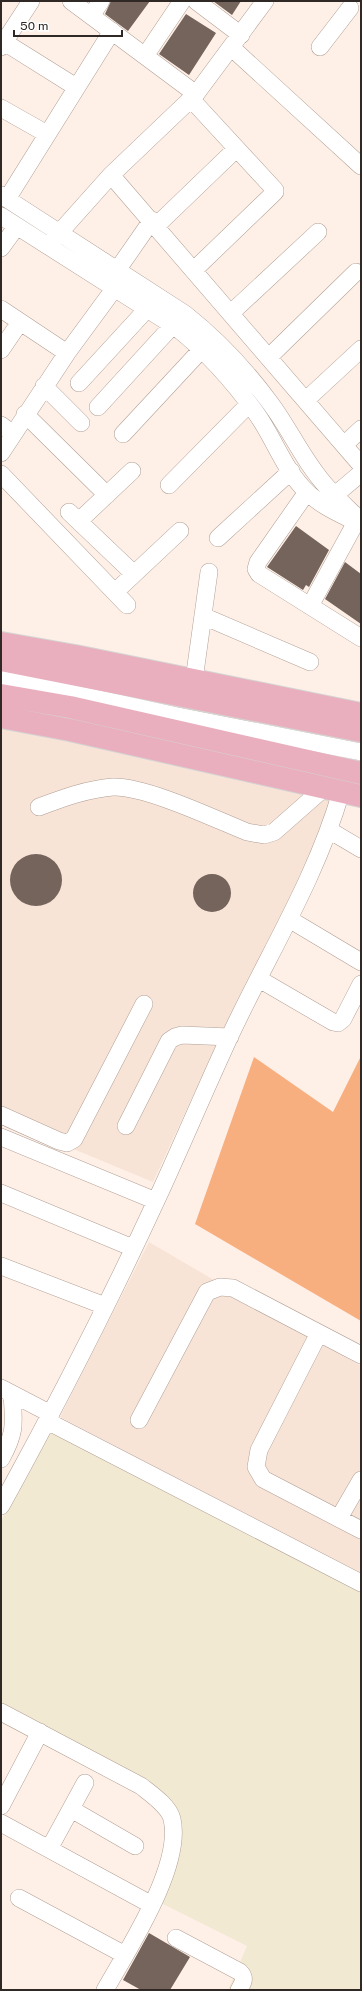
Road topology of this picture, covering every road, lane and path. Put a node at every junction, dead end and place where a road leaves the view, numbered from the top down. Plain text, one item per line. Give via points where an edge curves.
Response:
1 (31, 1) edge
2 (71, 1) edge
3 (101, 1) edge
4 (182, 1) edge
5 (196, 1) edge
6 (265, 1) edge
7 (350, 9) edge
8 (91, 16) junction
9 (112, 31) junction
10 (237, 42) junction
11 (3, 45) edge
12 (320, 46) dead end
13 (145, 56) junction
14 (76, 87) junction
15 (194, 97) junction
16 (1, 108) edge
17 (47, 134) junction
18 (236, 149) junction
19 (361, 166) edge
20 (111, 175) junction
21 (4, 197) edge
22 (1, 216) edge
23 (154, 223) junction
24 (17, 226) junction
25 (58, 232) junction
26 (318, 232) dead end
27 (48, 246) junction
28 (1, 248) edge
29 (117, 270) junction
30 (194, 270) junction
31 (356, 272) dead end
32 (111, 287) junction
33 (1, 309) edge
34 (147, 309) junction
35 (231, 313) junction
36 (20, 322) junction
37 (173, 325) junction
38 (202, 349) junction
39 (361, 349) edge
40 (1, 350) edge
41 (66, 353) junction
42 (269, 357) junction
43 (79, 383) dead end
44 (44, 386) junction
45 (306, 400) junction
46 (249, 404) junction
47 (98, 408) dead end
48 (25, 414) junction
49 (80, 423) dead end
50 (361, 429) edge
51 (7, 430) edge
52 (123, 434) dead end
53 (344, 445) junction
54 (1, 453) edge
55 (132, 471) dead end
56 (290, 471) junction
57 (1, 474) edge
58 (359, 475) edge
59 (169, 485) dead end
60 (307, 492) junction
61 (107, 495) junction
62 (335, 495) junction
63 (359, 523) edge
64 (180, 530) dead end
65 (218, 538) dead end
66 (209, 572) dead end
67 (134, 574) junction
68 (115, 592) junction
69 (127, 605) dead end
70 (310, 606) junction
71 (203, 616) junction
72 (361, 638) edge
73 (1, 643) edge
74 (1, 660) edge
75 (310, 662) dead end
76 (1, 678) edge
77 (194, 680) junction
78 (1, 695) edge
79 (361, 714) edge
80 (1, 717) edge
81 (361, 731) edge
82 (361, 752) edge
83 (361, 773) edge
84 (342, 792) edge
85 (39, 807) dead end
86 (329, 830) junction
87 (361, 850) edge
88 (289, 919) junction
89 (361, 962) edge
90 (259, 979) junction
91 (361, 984) edge
92 (144, 1004) dead end
93 (230, 1037) junction
94 (1, 1115) edge
95 (126, 1126) dead end
96 (1, 1137) edge
97 (1, 1193) edge
98 (156, 1201) junction
99 (134, 1248) junction
100 (1, 1266) edge
101 (105, 1306) junction
102 (319, 1333) junction
103 (361, 1355) edge
104 (7, 1391) edge
105 (49, 1418) junction
106 (139, 1420) dead end
107 (1, 1459) edge
108 (361, 1480) edge
109 (1, 1506) edge
110 (339, 1518) junction
111 (361, 1530) edge
112 (361, 1583) edge
113 (1, 1712) edge
114 (40, 1732) junction
115 (85, 1783) dead end
116 (1, 1806) edge
117 (71, 1809) junction
118 (1, 1823) edge
119 (135, 1846) dead end
120 (49, 1849) junction
121 (19, 1898) dead end
122 (152, 1905) junction
123 (176, 1938) dead end
124 (125, 1955) junction
125 (106, 1990) edge
126 (240, 1990) edge

1 - 11 street
2 - 8 street
3 - 8 street
4 - 13 street
5 - 10 street
6 - 10 street
7 - 12 street
8 - 9 street
9 - 13 street
9 - 14 street
10 - 15 street
10 - 19 street
11 - 14 street
13 - 15 street
14 - 17 street
15 - 18 street
15 - 20 street
16 - 17 street
17 - 21 street
18 - 23 street
18 - 30 street via 275,192
20 - 23 street
20 - 25 street
21 - 25 street
22 - 24 street
23 - 29 street
23 - 30 street
24 - 27 street
24 - 28 street
25 - 27 street
25 - 29 street
26 - 35 street
27 - 32 street
29 - 32 street
29 - 62 street via 185,314 227,350 272,405 302,454
30 - 35 street
31 - 42 street
32 - 34 street
32 - 41 street
33 - 36 street
34 - 37 street
34 - 43 street
35 - 42 street
36 - 40 street
36 - 41 street
37 - 38 street
37 - 47 street
38 - 46 street
38 - 52 street
39 - 45 street
41 - 44 street
42 - 45 street
44 - 48 street
44 - 49 street
45 - 53 street
46 - 56 street
46 - 59 street
48 - 51 street
48 - 61 street
50 - 53 street
51 - 54 street
53 - 58 street
55 - 61 street
56 - 60 street
56 - 65 street
57 - 68 street
58 - 62 street
60 - 63 street via 328,508
60 - 70 street via 258,562 256,569 259,574
61 - 67 street via 74,517
62 - 63 street
63 - 70 street
64 - 67 street
66 - 71 street
67 - 68 street
68 - 69 street
70 - 72 street
71 - 75 street
71 - 77 street
73 - 77 main road
74 - 81 main road
76 - 82 street
77 - 79 main road
78 - 83 main road via 70,707
80 - 84 main road via 70,730
84 - 85 street via 274,832 264,835 247,832 141,792 114,787 81,792
84 - 86 street
86 - 87 street
86 - 88 street
88 - 89 street
88 - 90 street
90 - 91 street via 333,1022 343,1019
90 - 93 street
92 - 94 street via 74,1139 67,1143 59,1141
93 - 95 street via 182,1035 169,1041
93 - 98 street
96 - 98 street
97 - 99 street
98 - 99 street
99 - 101 street
100 - 101 street
101 - 105 street
102 - 103 street
102 - 106 street via 233,1288 220,1287 207,1292
102 - 110 street via 259,1450 256,1467 263,1479
104 - 105 street
104 - 107 street via 13,1433
105 - 109 street
105 - 112 street
108 - 110 street
110 - 111 street
113 - 114 street
114 - 116 street
114 - 122 street via 141,1786 158,1798 172,1818 173,1840 168,1867
115 - 117 street
117 - 119 street
117 - 120 street
118 - 120 street
120 - 122 street
121 - 124 street
122 - 124 street
123 - 126 street via 240,1972 244,1976 244,1981
124 - 125 street

